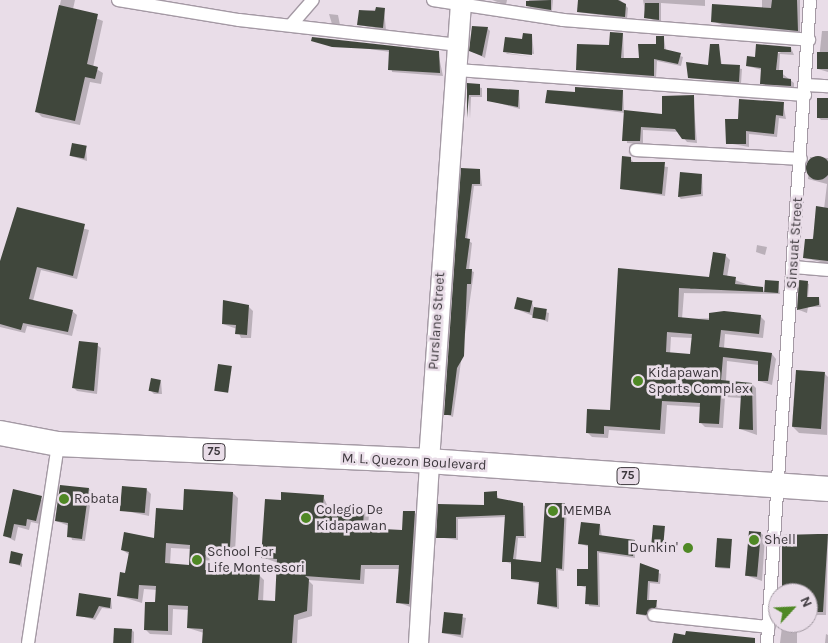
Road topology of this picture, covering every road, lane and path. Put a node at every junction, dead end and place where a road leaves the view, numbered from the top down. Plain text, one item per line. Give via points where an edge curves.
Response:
1 (118, 0) edge
2 (313, 0) edge
3 (433, 0) edge
4 (810, 0) edge
5 (461, 2) edge
6 (291, 25) junction
7 (809, 40) junction
8 (457, 45) junction
9 (456, 70) junction
10 (828, 86) edge
11 (805, 90) junction
12 (636, 150) dead end
13 (801, 159) junction
14 (794, 267) junction
15 (828, 270) edge
16 (0, 433) edge
17 (58, 444) junction
18 (429, 461) junction
19 (776, 485) junction
20 (828, 489) edge
21 (770, 583) edge
22 (654, 615) dead end
23 (768, 627) joint
24 (28, 643) edge
25 (418, 643) edge
26 (767, 643) edge

1 - 6 street via 160,10
2 - 6 street
3 - 5 street
4 - 7 street, Sinsuat Street
5 - 7 street via 563,20
5 - 8 main road, Purslane Street
6 - 8 street
7 - 11 street, Sinsuat Street
8 - 9 main road, Purslane Street
9 - 11 street
9 - 18 main road, Purslane Street
10 - 11 street
11 - 13 street, Sinsuat Street
12 - 13 street
13 - 14 street, Sinsuat Street
14 - 15 street
14 - 19 street, Sinsuat Street
16 - 17 highway, M. L. Quezon Boulevard / 75
17 - 18 highway, M. L. Quezon Boulevard / 75
17 - 24 street
18 - 19 highway, M. L. Quezon Boulevard / 75
18 - 25 street, Purslane Street
19 - 20 highway, M. L. Quezon Boulevard / 75
19 - 21 street, Sinsuat Street
22 - 23 street
23 - 26 street, Sinsuat Street

